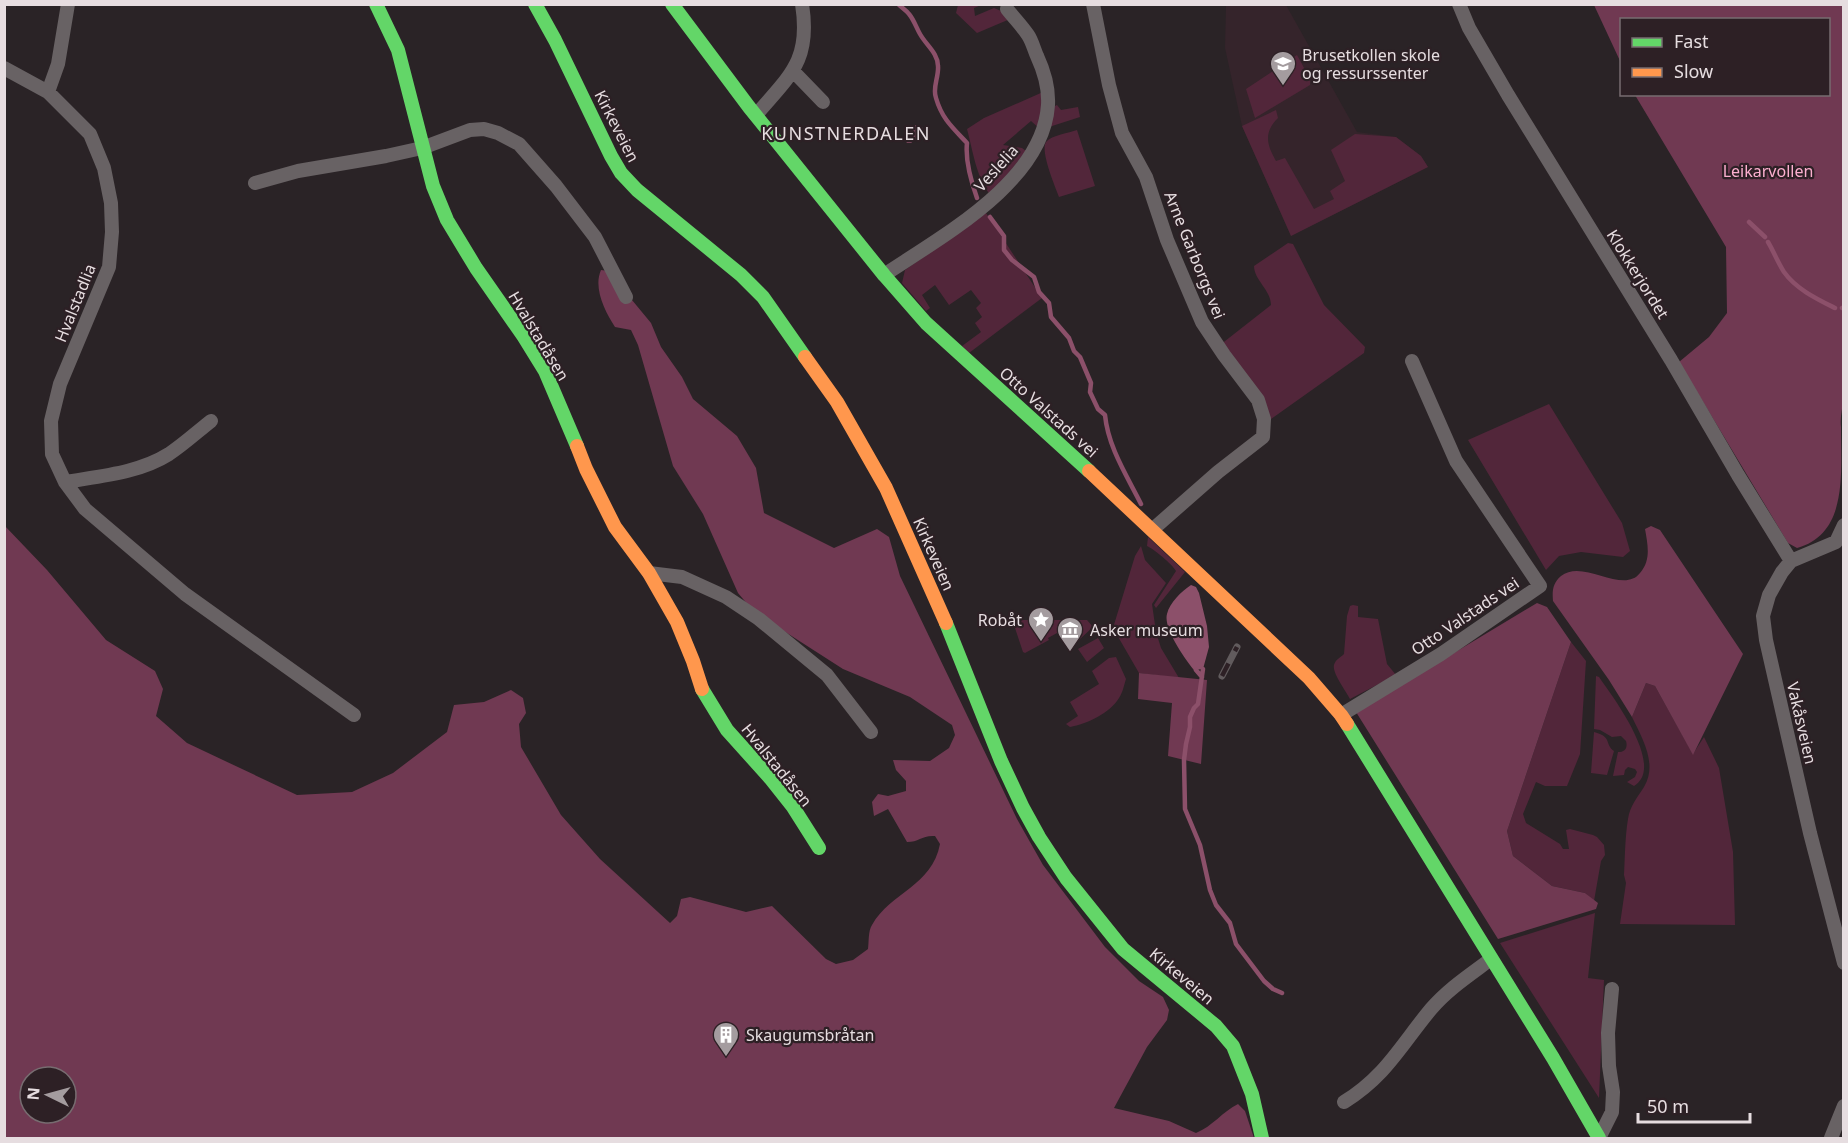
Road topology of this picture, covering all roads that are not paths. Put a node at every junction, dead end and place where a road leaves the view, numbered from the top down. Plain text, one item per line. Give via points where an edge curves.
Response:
1 (68, 4) edge
2 (376, 4) edge
3 (536, 4) edge
4 (672, 4) edge
5 (802, 4) edge
6 (1093, 4) edge
7 (1459, 4) edge
8 (1007, 9) dead end
9 (4, 68) edge
10 (793, 71) junction
11 (48, 92) junction
12 (823, 102) dead end
13 (756, 115) junction
14 (422, 148) junction
15 (255, 183) dead end
16 (884, 275) junction
17 (626, 297) dead end
18 (1412, 361) dead end
19 (211, 421) dead end
20 (65, 482) junction
21 (1844, 525) edge
22 (1152, 530) junction
23 (1840, 544) edge
24 (1791, 561) junction
25 (649, 573) junction
26 (354, 715) dead end
27 (1341, 715) junction
28 (871, 732) dead end
29 (819, 848) dead end
30 (1491, 959) junction
31 (1844, 963) edge
32 (1612, 989) dead end
33 (1344, 1102) dead end
34 (1844, 1106) edge
35 (1836, 1137) edge
36 (1262, 1138) edge
37 (1599, 1138) edge

1 - 11 street via 58,64
2 - 14 street, Hvalstadåsen via 398,50
3 - 36 street, Kirkeveien via 621,173 763,297 846,416 899,515 956,644 1001,761 1039,837 1123,949 1200,1012 1233,1046 1252,1094
4 - 13 street, Otto Valstads vei
5 - 10 street via 802,51
6 - 22 street, Arne Garborgs vei via 1122,132 1146,177 1167,240 1202,322 1258,400 1264,419 1263,437
7 - 24 street, Klokkerjordet via 1508,95
8 - 16 street, Veslelia via 1028,34 1044,74 1048,104 1042,134 1027,161 1004,188 978,211
9 - 11 street, Hvalstadlia
10 - 12 street
10 - 13 street
11 - 20 street, Hvalstadlia via 90,134 104,168 111,202 109,267 60,384 51,421 52,454
13 - 16 street, Otto Valstads vei
14 - 15 street
14 - 17 street via 484,129 519,144 595,237
14 - 25 street, Hvalstadåsen via 447,220 545,371 602,503
16 - 22 street, Otto Valstads vei via 926,323
18 - 27 street, Otto Valstads vei via 1456,461 1540,586 1441,654
19 - 20 street via 151,463
20 - 26 street, Hvalstadlia via 85,509 185,594
21 - 23 street
22 - 27 street, Otto Valstads vei via 1310,678
23 - 24 street
24 - 31 street, Vakåsveien via 1769,595 1764,630
25 - 28 street via 682,576 726,597 759,619 827,675
25 - 29 street, Hvalstadåsen via 677,622 702,690 727,730 782,793
27 - 30 street, Otto Valstads vei
30 - 33 street via 1451,989 1380,1074
30 - 37 street, Otto Valstads vei
32 - 37 street, Otto Valstads vei via 1608,1033 1612,1112
34 - 35 street

